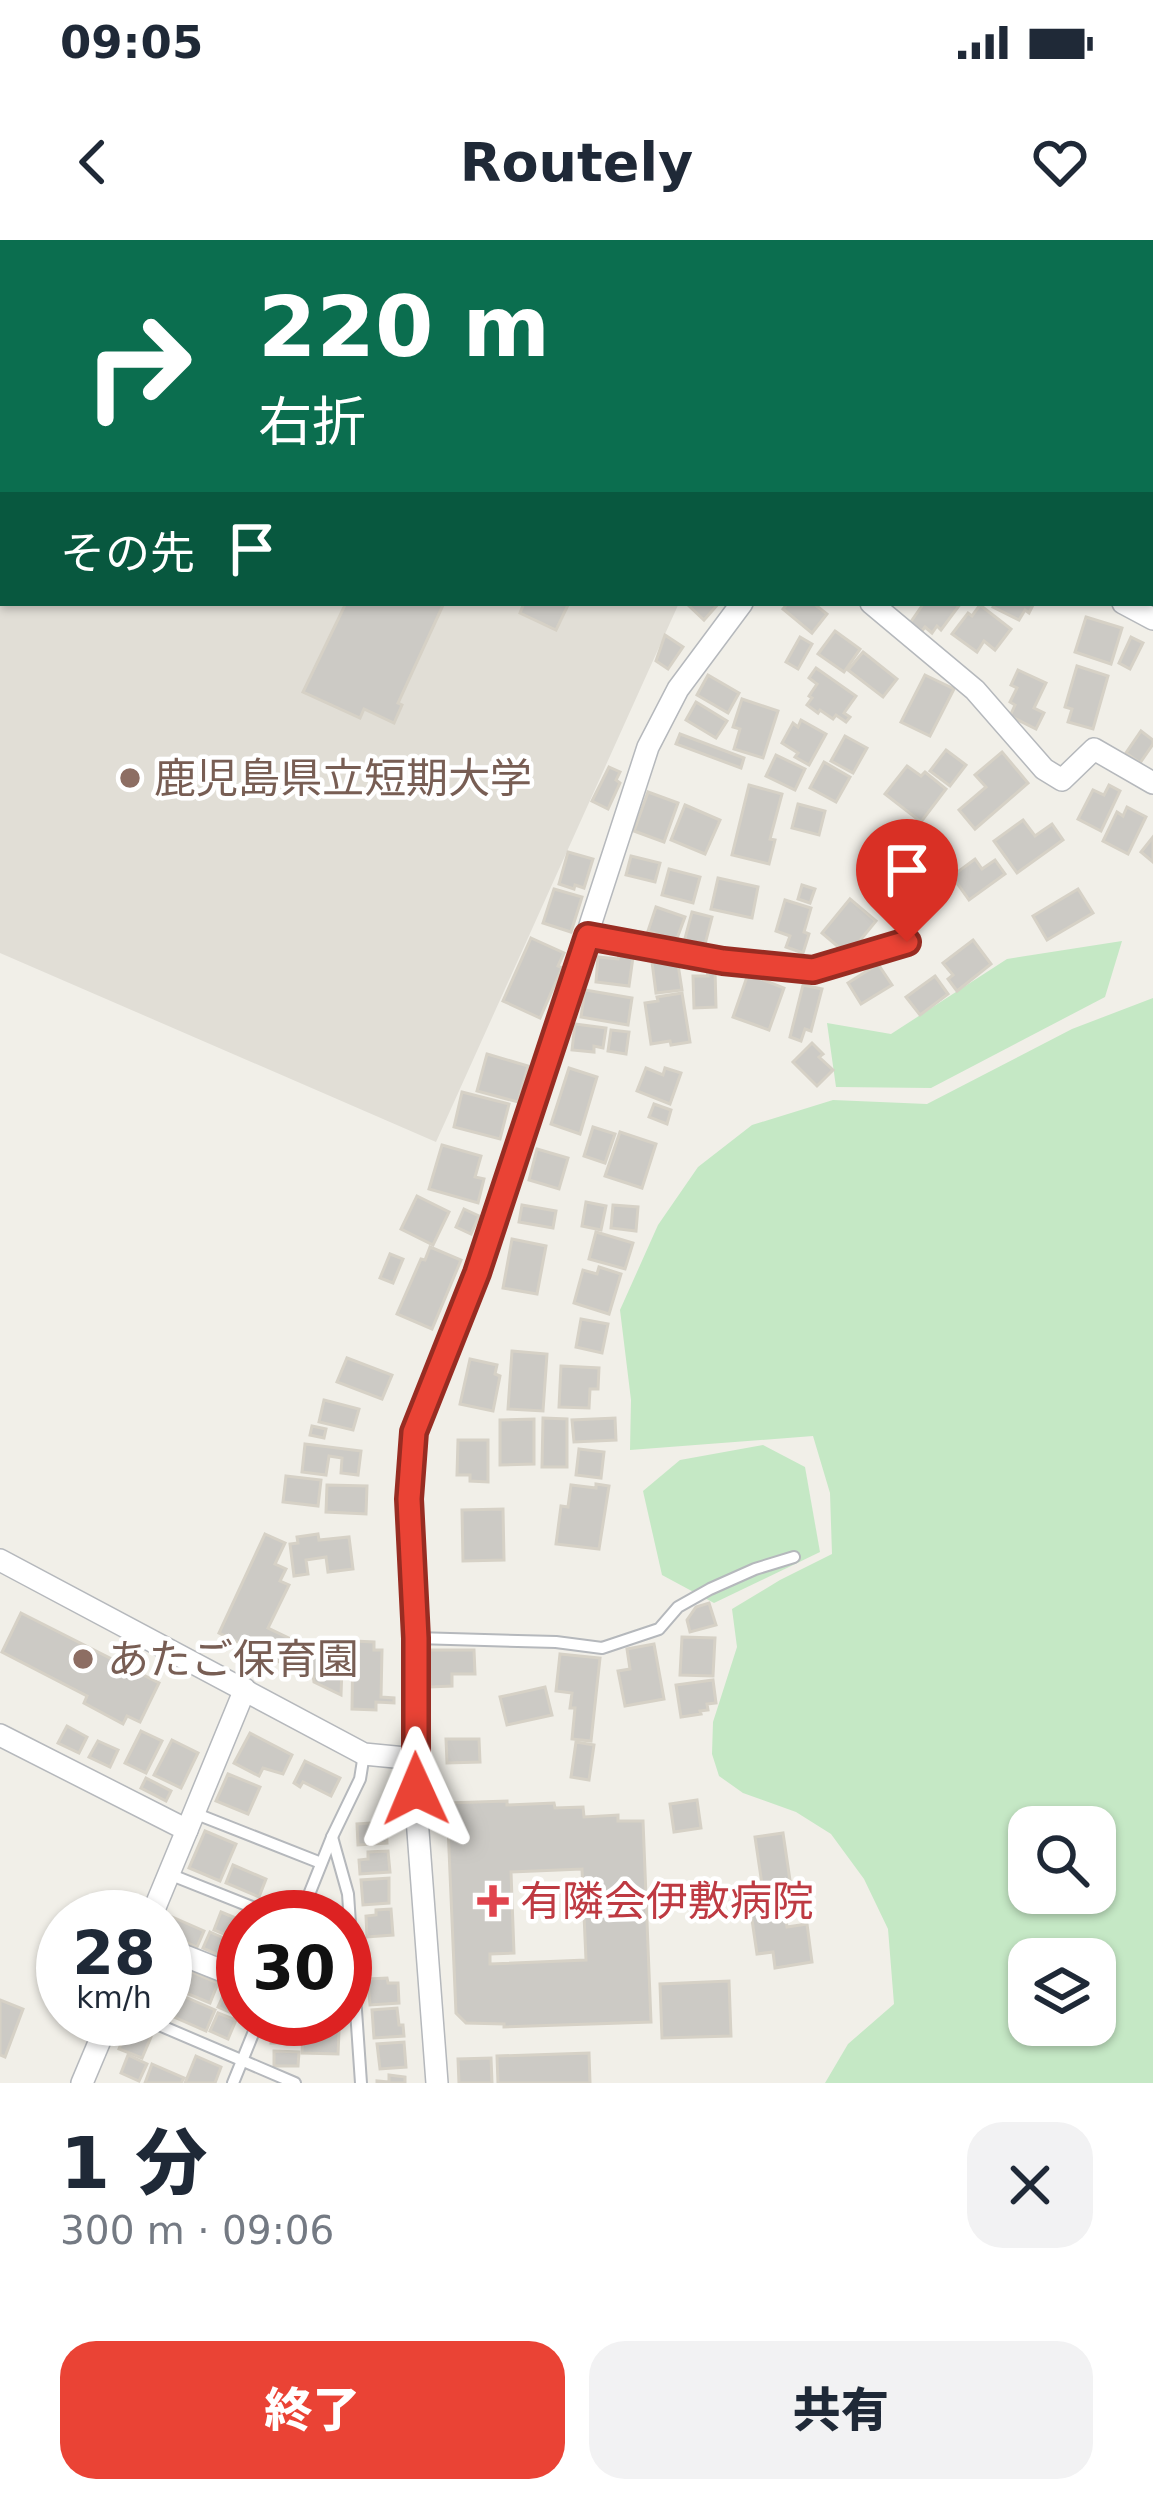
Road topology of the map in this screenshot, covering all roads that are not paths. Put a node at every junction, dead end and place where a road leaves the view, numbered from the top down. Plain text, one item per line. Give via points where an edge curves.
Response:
1 (740, 606) edge
2 (875, 606) edge
3 (1153, 783) edge
4 (588, 936) junction
5 (907, 942) dead end
6 (794, 1557) dead end
7 (0, 1560) edge
8 (416, 1638) junction
9 (245, 1689) junction
10 (0, 1735) edge
11 (364, 1754) junction
12 (416, 1760) junction
13 (191, 1821) junction
14 (332, 1837) junction
15 (321, 1863) junction
16 (169, 1874) junction
17 (163, 1890) edge
18 (310, 1890) edge
19 (216, 1893) edge
20 (192, 2039) edge
21 (101, 2046) edge
22 (248, 2046) edge
23 (242, 2060) junction
24 (90, 2081) edge
25 (233, 2083) edge
26 (295, 2083) edge
27 (361, 2083) edge
28 (437, 2083) edge

1 - 4 street via 678,689 648,747
2 - 3 street via 975,690 1044,769 1063,780 1094,749
4 - 5 lane via 813,970
4 - 8 street via 477,1273 414,1432
6 - 8 lane via 710,1589 659,1629 602,1648
7 - 9 street
8 - 12 street
9 - 11 street
9 - 13 street
10 - 13 street
11 - 12 street
11 - 14 lane
12 - 28 street
13 - 15 lane
13 - 16 street
14 - 15 lane
14 - 27 lane via 348,1894
15 - 18 lane
16 - 17 street
16 - 19 lane
20 - 23 lane
21 - 24 street
22 - 23 lane
23 - 25 lane
23 - 26 lane

